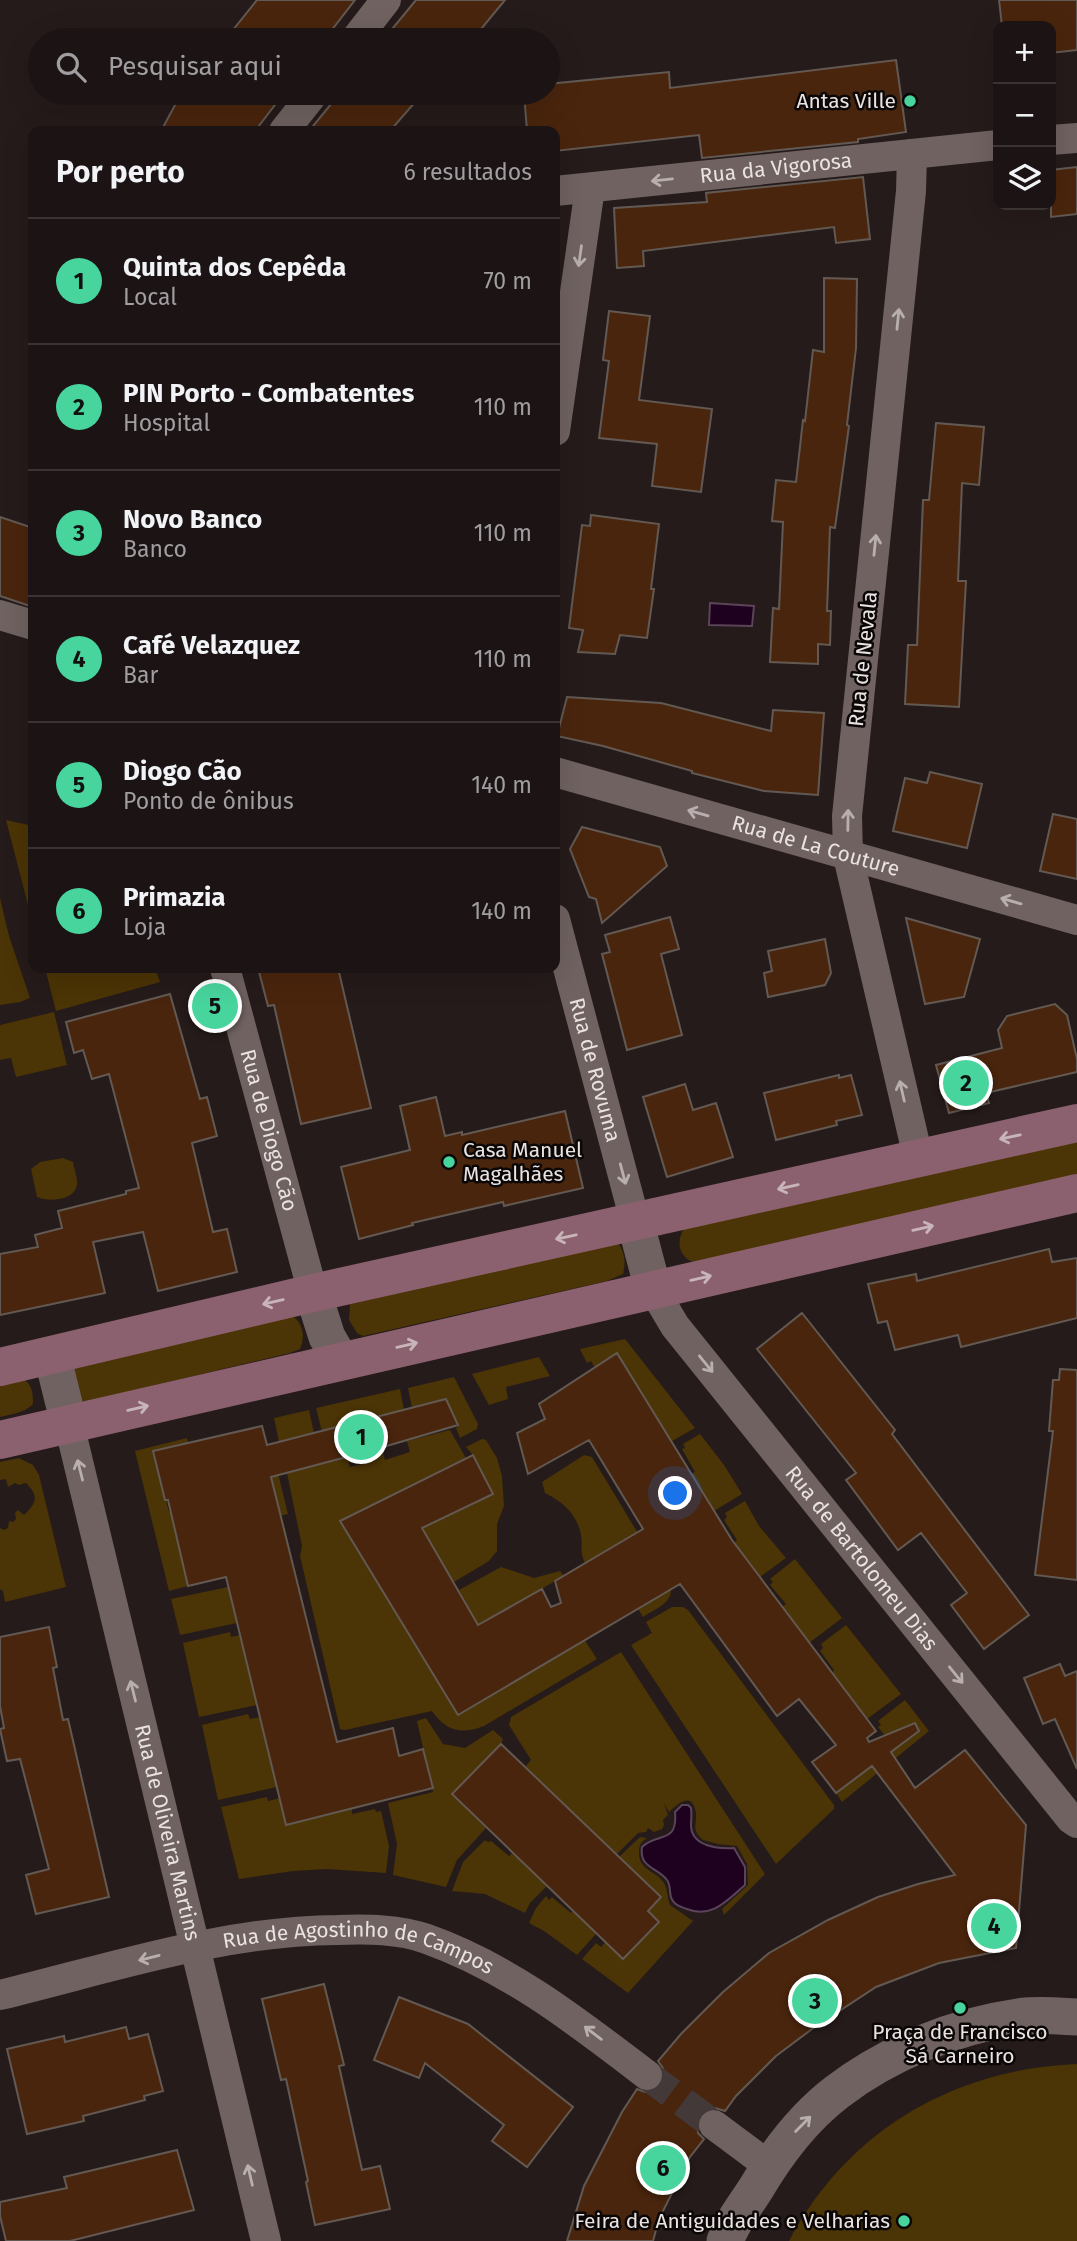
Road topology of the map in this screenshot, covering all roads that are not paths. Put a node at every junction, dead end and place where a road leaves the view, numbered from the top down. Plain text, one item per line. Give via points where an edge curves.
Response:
1 (386, 0) edge
2 (364, 28) edge
3 (305, 105) edge
4 (288, 126) edge
5 (1077, 138) edge
6 (1056, 140) edge
7 (993, 146) edge
8 (912, 154) junction
9 (590, 188) junction
10 (560, 191) edge
11 (560, 396) edge
12 (0, 615) edge
13 (28, 623) edge
14 (560, 773) edge
15 (848, 856) junction
16 (1077, 920) edge
17 (560, 938) edge
18 (226, 973) edge
19 (1077, 1123) edge
20 (918, 1157) junction
21 (1077, 1193) edge
22 (635, 1222) junction
23 (653, 1289) junction
24 (313, 1293) junction
25 (52, 1355) junction
26 (341, 1361) junction
27 (0, 1367) edge
28 (69, 1424) junction
29 (0, 1440) edge
30 (1077, 1823) edge
31 (195, 1947) junction
32 (0, 1995) edge
33 (1077, 2017) edge
34 (647, 2075) tunnel mouth
35 (714, 2125) tunnel mouth
36 (769, 2166) junction
37 (266, 2241) edge
38 (725, 2241) edge

1 - 2 street
3 - 4 street
5 - 6 street
7 - 8 street, Rua da Vigorosa
8 -> 9 street, Rua da Vigorosa
15 -> 8 street, Rua de Nevala via 847,816
9 - 10 street, Rua da Vigorosa
9 -> 11 street
12 - 13 street
15 -> 14 street, Rua de La Couture
16 -> 15 street, Rua de La Couture
20 -> 15 street, Rua de Nevala
17 -> 22 street, Rua de Rovuma
18 - 24 street, Rua de Diogo Cão
19 -> 20 main road
20 -> 22 main road
23 -> 21 main road
22 - 23 street
22 -> 24 main road
26 -> 23 main road
23 -> 30 street, Rua de Bartolomeu Dias via 684,1337
24 -> 25 main road
24 - 26 street via 327,1337
25 - 27 main road
25 - 28 street
28 -> 26 main road
28 - 29 main road
31 -> 28 street, Rua de Oliveira Martins
31 -> 32 street, Rua de Agostinho de Campos
34 -> 31 street, Rua de Agostinho de Campos via 563,2010 473,1959 424,1938 372,1929 275,1932
37 -> 31 street, Rua de Oliveira Martins
36 -> 33 street via 835,2093 902,2054 962,2028 1019,2017
35 - 36 street
36 - 38 street

